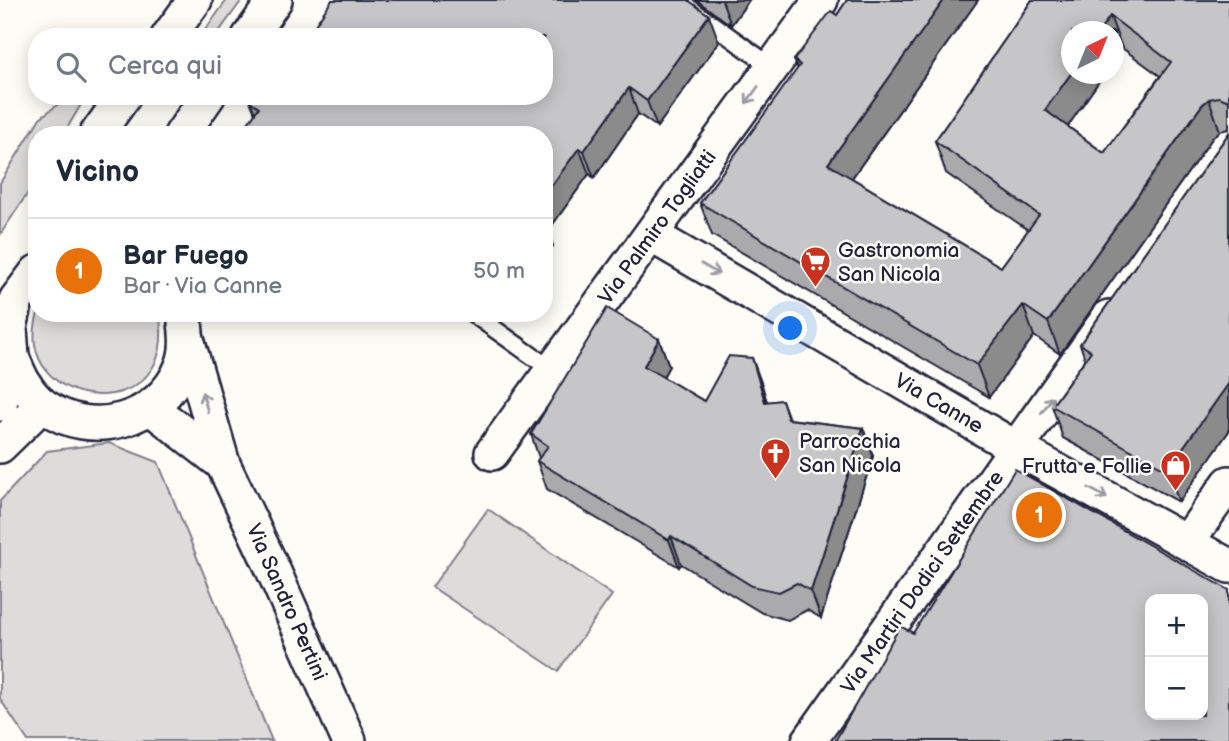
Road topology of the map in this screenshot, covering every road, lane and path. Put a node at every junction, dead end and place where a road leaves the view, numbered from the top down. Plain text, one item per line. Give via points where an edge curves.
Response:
1 (195, 0) edge
2 (275, 0) edge
3 (678, 0) edge
4 (821, 0) edge
5 (175, 28) edge
6 (255, 28) edge
7 (772, 67) junction
8 (118, 105) edge
9 (202, 105) edge
10 (102, 126) edge
11 (187, 126) edge
12 (651, 235) junction
13 (28, 284) edge
14 (1127, 293) edge
15 (485, 322) edge
16 (186, 326) edge
17 (12, 357) junction
18 (552, 370) junction
19 (0, 404) edge
20 (42, 405) junction
21 (151, 408) junction
22 (0, 446) edge
23 (1016, 449) junction
24 (492, 453) dead end
25 (223, 464) junction
26 (1229, 483) edge
27 (1187, 542) junction
28 (1229, 566) edge
29 (349, 741) edge
30 (809, 741) edge

1 - 5 street
2 - 6 street
3 - 7 lane
4 - 7 street, Via Palmiro Togliatti
7 -> 12 street, Via Palmiro Togliatti
8 - 10 street
9 - 11 street
12 - 18 street, Via Palmiro Togliatti
12 -> 23 street, Via Canne
13 - 17 street via 16,300 9,328
23 -> 14 street, Via Martiri Dodici Settembre
15 - 18 lane
16 - 21 street via 182,365 170,389
25 -> 16 street, Via Sandro Pertini
17 - 19 street
17 - 20 street via 23,383
18 - 24 street, Via Palmiro Togliatti
20 - 21 street via 68,419 96,424 125,421
20 - 22 street
21 - 25 street, Via Sandro Pertini
23 -> 27 street, Via Canne
23 - 30 street, Via Martiri Dodici Settembre
25 - 29 street, Via Sandro Pertini
26 - 27 street
27 - 28 street, Via Canne

